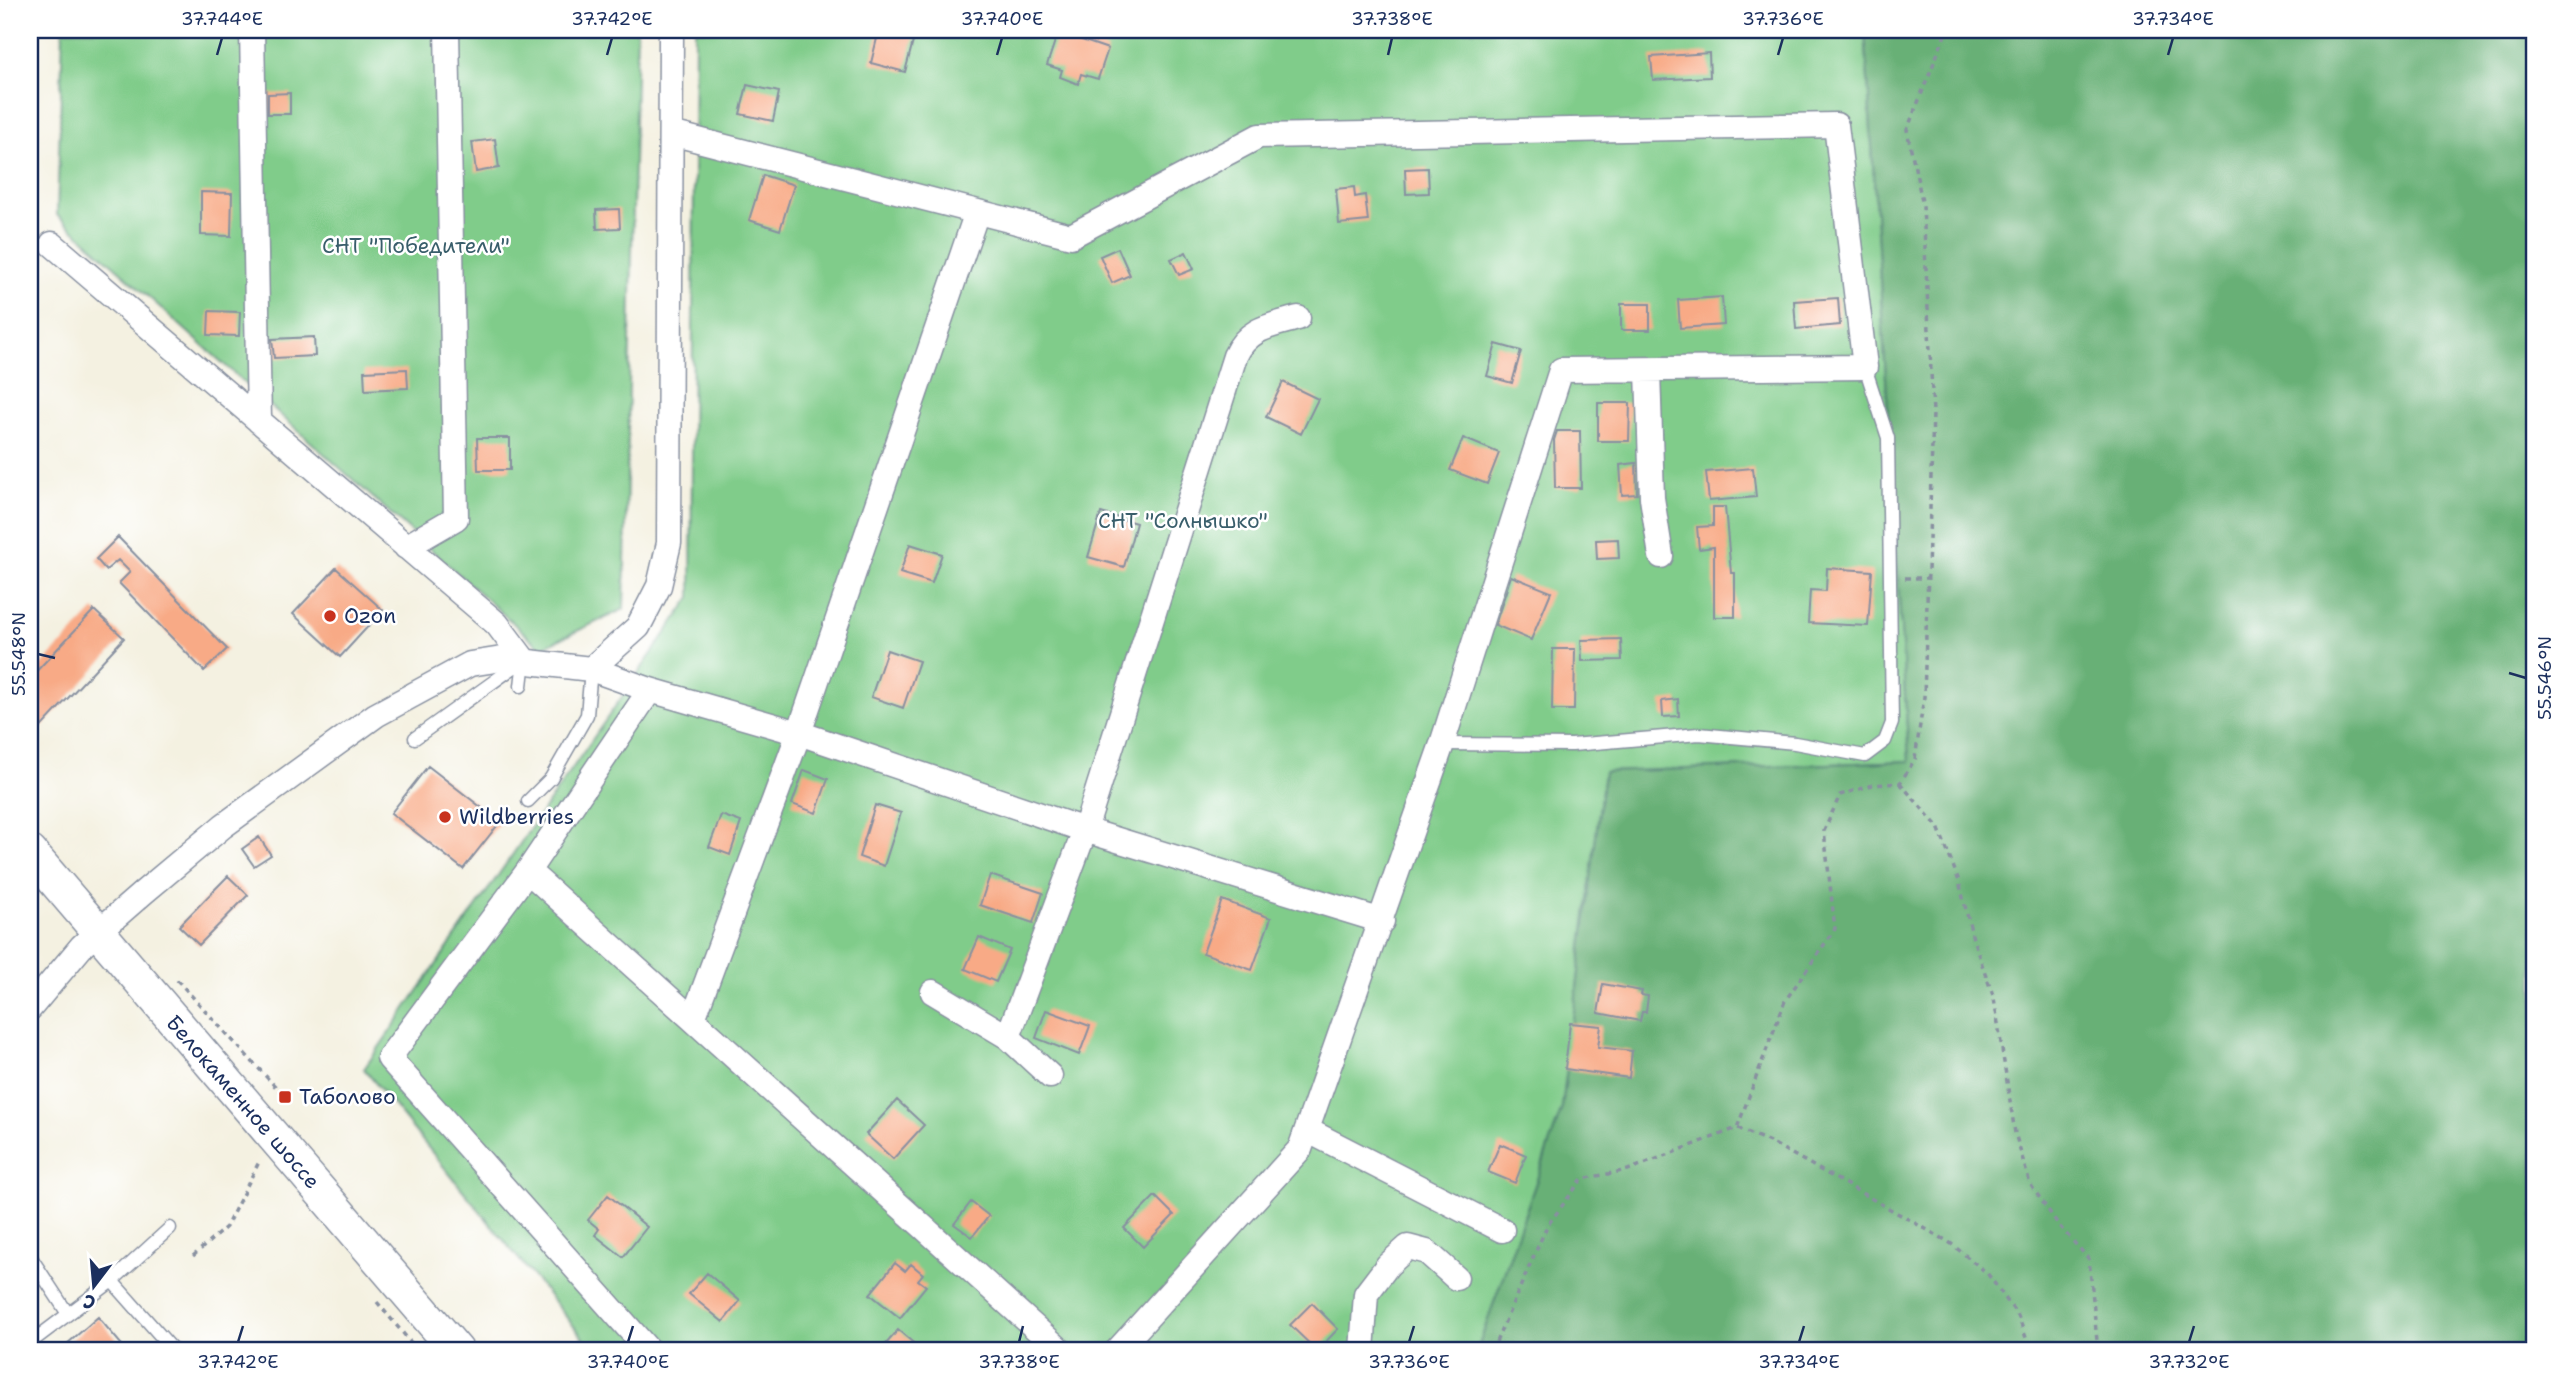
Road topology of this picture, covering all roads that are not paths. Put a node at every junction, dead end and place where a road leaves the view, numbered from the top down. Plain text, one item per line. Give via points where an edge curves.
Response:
1 (252, 30) edge
2 (447, 30) edge
3 (671, 30) edge
4 (671, 133) junction
5 (977, 212) junction
6 (52, 244) dead end
7 (1298, 318) dead end
8 (1865, 367) junction
9 (1648, 370) junction
10 (259, 421) junction
11 (406, 547) junction
12 (1661, 556) dead end
13 (524, 660) junction
14 (591, 669) junction
15 (521, 686) dead end
16 (650, 690) junction
17 (799, 733) junction
18 (415, 738) dead end
19 (1442, 744) junction
20 (528, 801) dead end
21 (1085, 830) junction
22 (30, 852) edge
23 (528, 871) junction
24 (1382, 921) junction
25 (97, 933) junction
26 (933, 992) dead end
27 (30, 1008) edge
28 (692, 1019) junction
29 (1008, 1037) junction
30 (1050, 1076) dead end
31 (1307, 1130) junction
32 (170, 1228) dead end
33 (1502, 1230) dead end
34 (30, 1256) edge
35 (1456, 1278) dead end
36 (111, 1280) junction
37 (68, 1314) junction
38 (30, 1343) edge
39 (174, 1351) edge
40 (457, 1351) edge
41 (649, 1351) edge
42 (1061, 1351) edge
43 (1117, 1351) edge
44 (1362, 1351) edge

1 - 10 street
2 - 11 street via 456,518
3 - 4 street
4 - 5 street
4 - 14 street via 669,543 659,586 638,627
5 - 8 street via 1071,236 1259,135 1836,125
5 - 17 street
6 - 10 street
7 - 21 street via 1256,330 1242,341 1235,356
8 - 9 street
8 - 19 lane via 1888,438 1892,723 1885,741 1865,756 1795,743 1699,734 1572,745
9 - 12 street via 1652,498
9 - 19 street via 1561,370
10 - 11 street
11 - 13 street via 497,624
13 - 14 street
13 - 15 lane
13 - 18 lane
13 - 25 street via 470,664 376,715 223,826
14 - 16 street
14 - 20 lane via 587,715 551,778
16 - 17 street
16 - 23 street
17 - 21 street
17 - 28 street
19 - 24 street
21 - 24 street
21 - 29 street
22 - 25 main road, Белокаменное шоссе
23 - 28 street
23 - 41 street via 389,1058
24 - 31 street
25 - 27 street
25 - 40 main road, Белокаменное шоссе
26 - 29 street
28 - 42 street
29 - 30 street
31 - 33 street
31 - 43 street via 1300,1149
32 - 36 lane
34 - 37 lane
35 - 44 street via 1427,1252 1408,1247 1366,1294
36 - 37 lane
36 - 39 lane
37 - 38 lane

